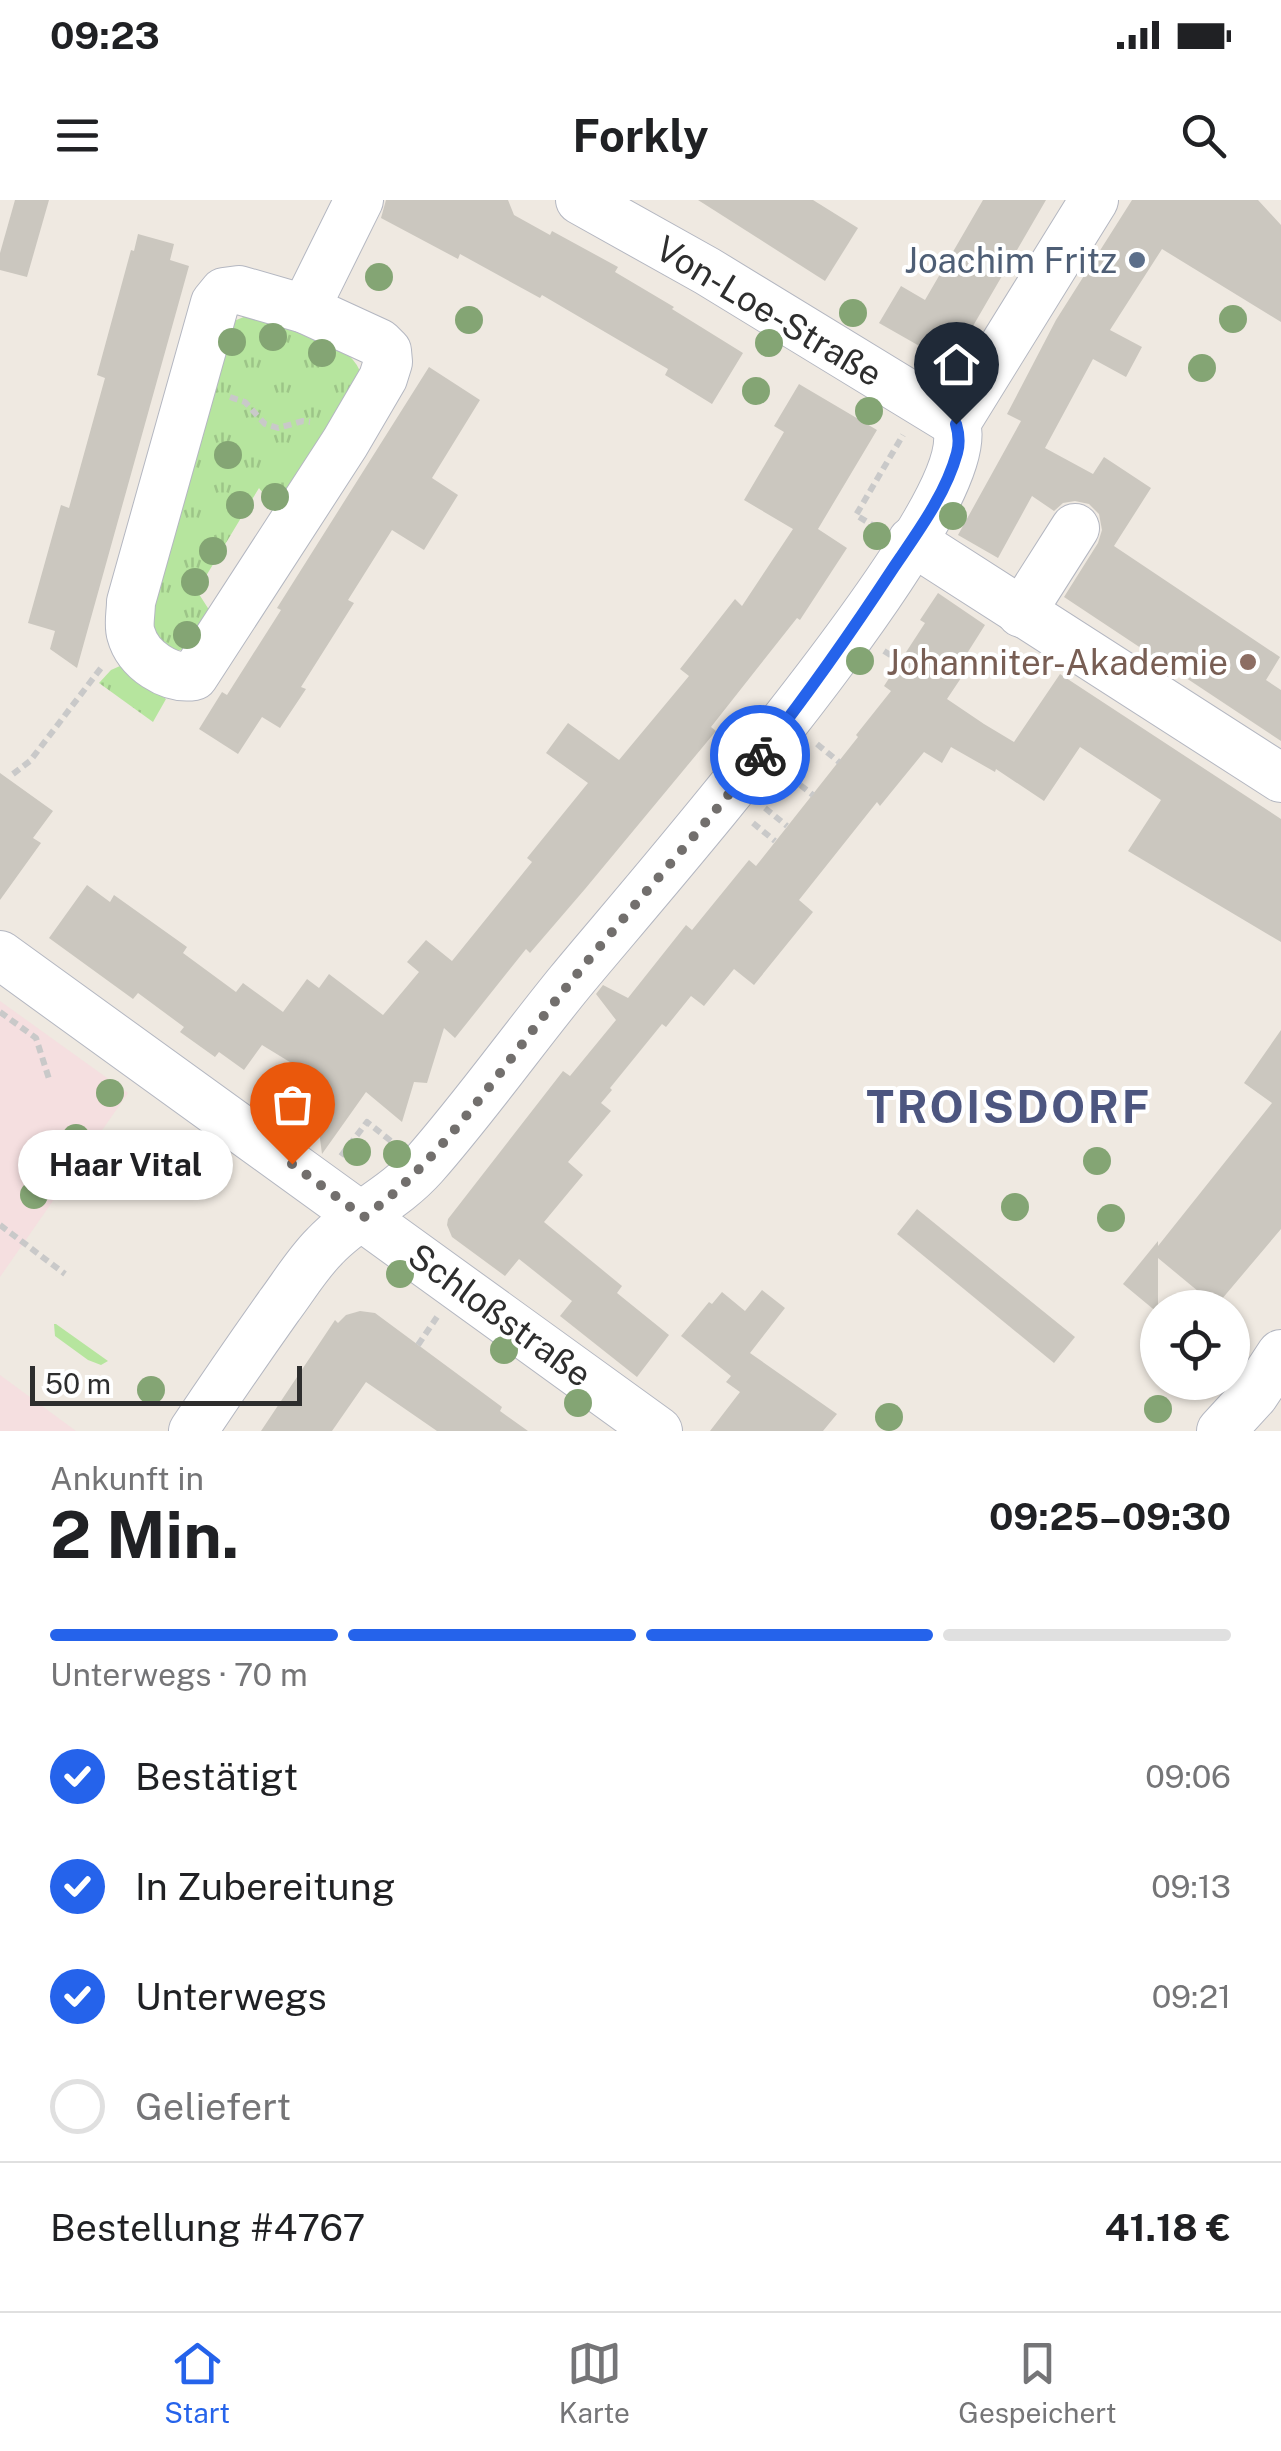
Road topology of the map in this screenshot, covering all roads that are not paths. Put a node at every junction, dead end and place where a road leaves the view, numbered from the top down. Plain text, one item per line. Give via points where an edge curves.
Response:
1 (358, 200) edge
2 (580, 200) edge
3 (1094, 200) edge
4 (306, 309) junction
5 (956, 424) junction
6 (1076, 528) dead end
7 (912, 541) junction
8 (1021, 613) junction
9 (1263, 768) edge
10 (0, 955) edge
11 (364, 1217) junction
12 (1281, 1354) edge
13 (193, 1431) edge
14 (658, 1431) edge
15 (1221, 1431) edge

1 - 4 street
2 - 5 street, Von-Loe-Straße
3 - 5 street
4 - 4 street via 239,290 224,292 215,303 131,602 134,642 173,676 194,676 383,378 387,351 379,343
5 - 7 street via 960,436 947,480
6 - 8 street
7 - 8 street
7 - 11 street via 740,782 423,1166
8 - 9 street
10 - 11 street, Schloßstraße
11 - 13 street via 307,1267
11 - 14 street, Schloßstraße
12 - 15 street

